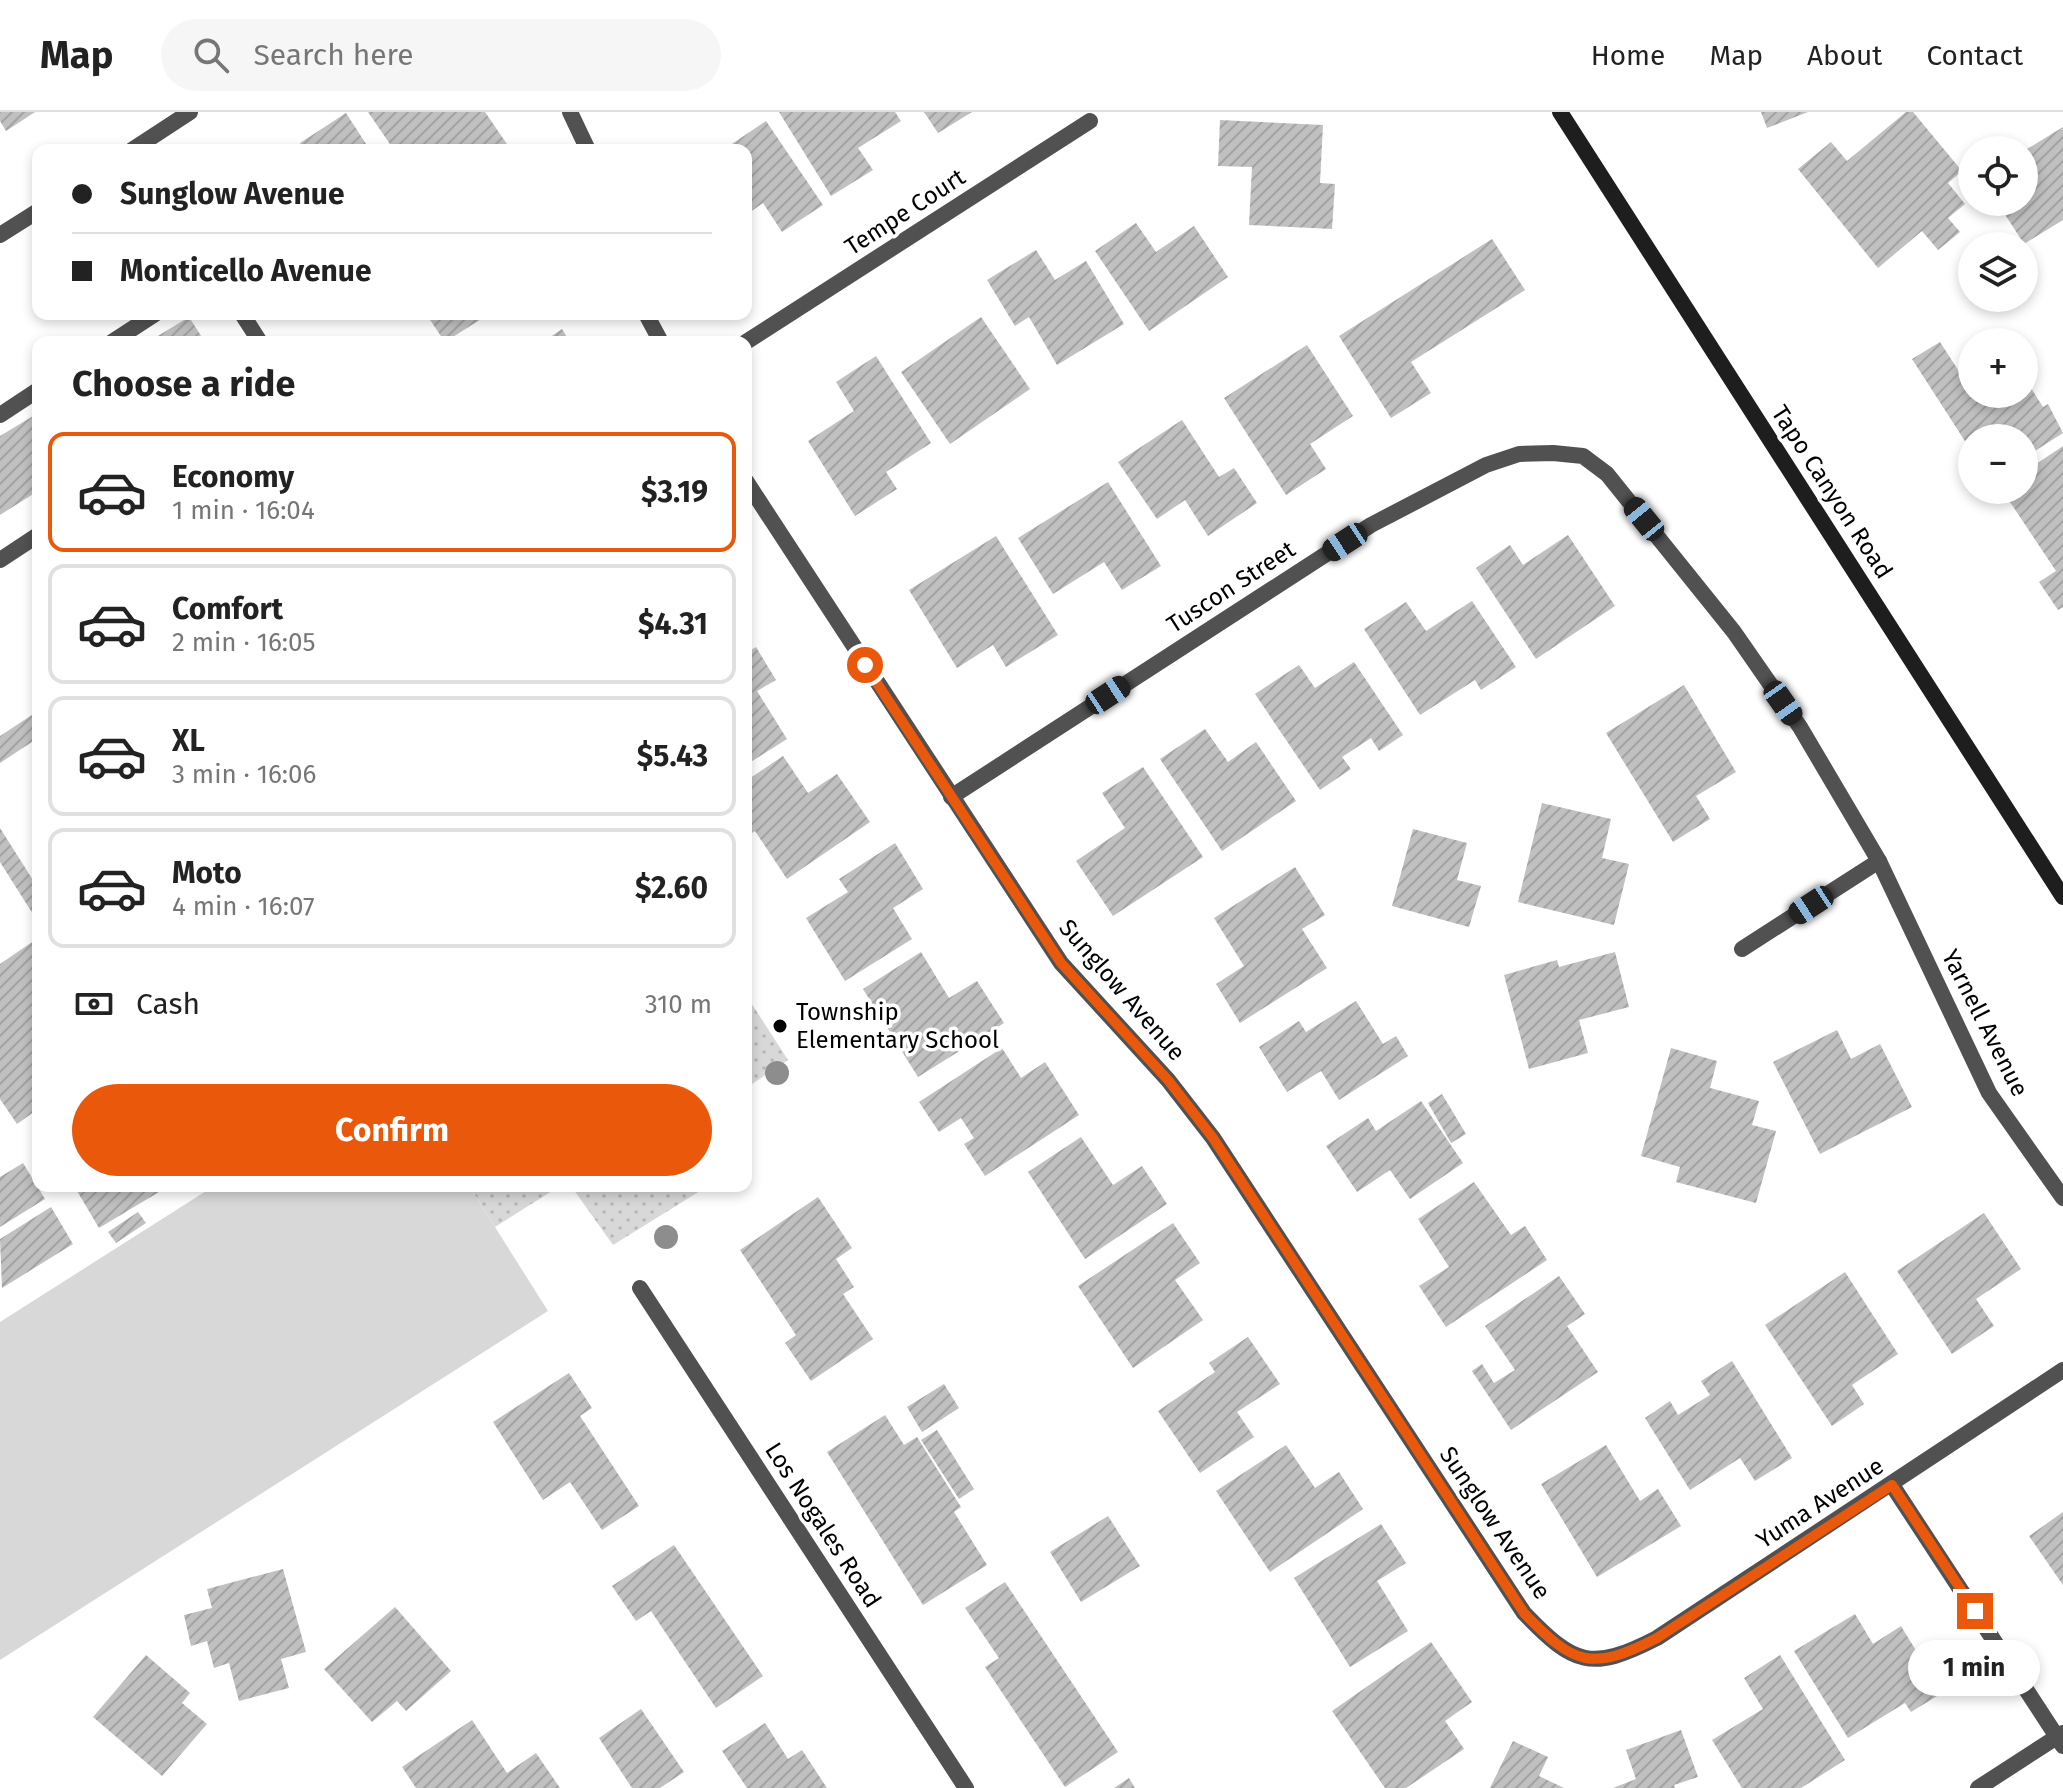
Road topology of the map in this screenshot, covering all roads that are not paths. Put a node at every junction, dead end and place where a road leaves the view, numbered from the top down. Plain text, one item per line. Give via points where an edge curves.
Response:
1 (190, 112) edge
2 (570, 112) edge
3 (1560, 112) edge
4 (1090, 121) dead end
5 (142, 144) edge
6 (585, 144) edge
7 (32, 215) edge
8 (0, 235) edge
9 (146, 320) edge
10 (121, 336) edge
11 (752, 338) edge
12 (32, 394) edge
13 (0, 415) edge
14 (1553, 453) joint
15 (752, 490) edge
16 (32, 539) edge
17 (0, 560) edge
18 (951, 797) junction
19 (1879, 861) junction
20 (2063, 897) edge
21 (1742, 949) dead end
22 (2063, 1198) edge
23 (640, 1288) dead end
24 (2063, 1370) edge
25 (1892, 1485) junction
26 (1596, 1662) joint
27 (2061, 1739) edge
28 (966, 1788) edge
29 (1978, 1788) edge

1 - 5 street
2 - 6 street
3 - 20 main road, Tapo Canyon Road
4 - 11 street, Tempe Court
7 - 8 street
9 - 10 street
12 - 13 street
14 - 18 street, Tuscon Street via 1519,454 1486,465 1371,525
14 - 19 street, Yarnell Avenue via 1583,456 1617,486 1767,679
15 - 18 street, Sunglow Avenue
16 - 17 street
18 - 26 street, Sunglow Avenue via 1061,963 1168,1080 1213,1138 1524,1613 1554,1645
19 - 21 street
19 - 22 street, Yarnell Avenue via 1989,1093
23 - 28 street, Los Nogales Road
24 - 25 street, Yuma Avenue
25 - 26 street, Yuma Avenue via 1657,1638
25 - 27 street
27 - 29 street

